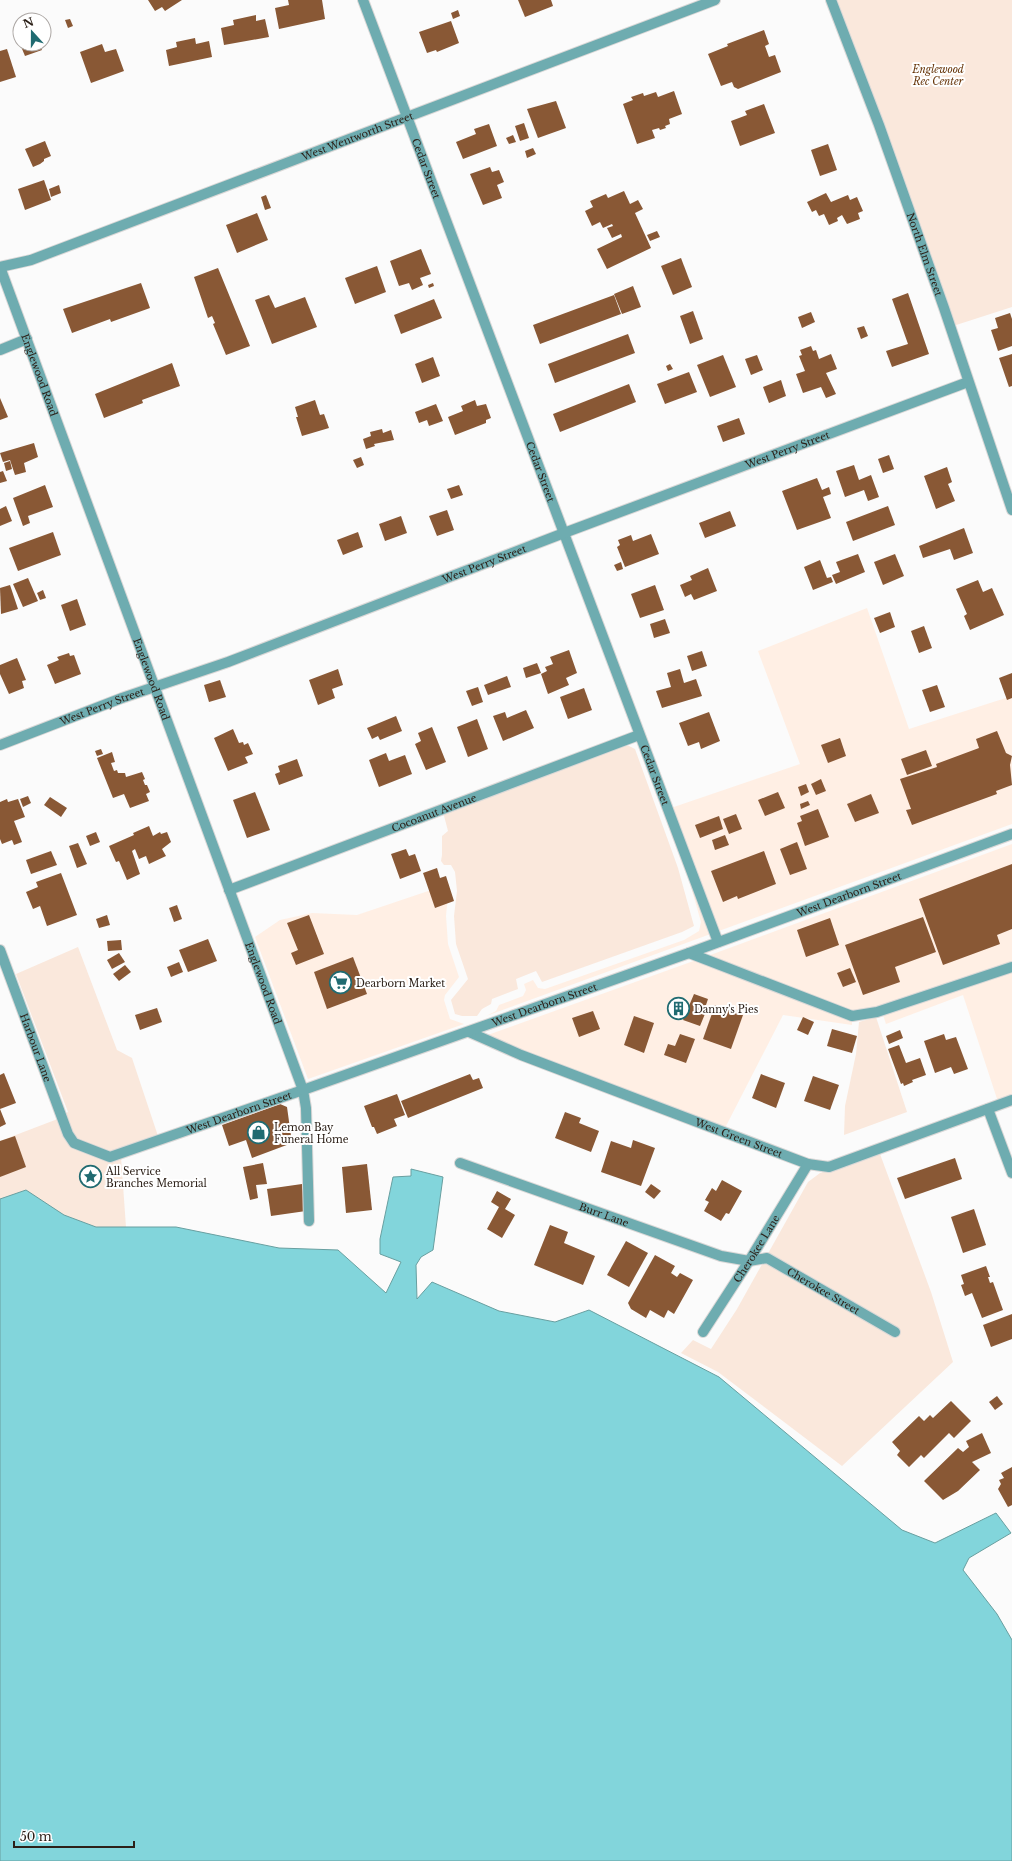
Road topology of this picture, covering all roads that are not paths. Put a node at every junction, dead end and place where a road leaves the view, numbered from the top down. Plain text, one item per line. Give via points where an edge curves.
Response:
1 (363, 0) edge
2 (714, 0) edge
3 (831, 0) edge
4 (407, 118) junction
5 (0, 267) edge
6 (27, 339) junction
7 (0, 350) edge
8 (968, 382) junction
9 (1012, 510) edge
10 (564, 534) junction
11 (156, 687) junction
12 (639, 735) junction
13 (0, 745) edge
14 (1012, 834) edge
15 (229, 890) junction
16 (718, 942) junction
17 (0, 950) edge
18 (689, 953) junction
19 (1012, 967) edge
20 (469, 1032) junction
21 (303, 1090) junction
22 (1012, 1100) edge
23 (988, 1109) junction
24 (74, 1143) joint
25 (460, 1163) dead end
26 (808, 1164) junction
27 (1012, 1174) edge
28 (309, 1221) dead end
29 (750, 1261) junction
30 (703, 1332) dead end
31 (895, 1332) dead end

1 - 4 street, Cedar Street
2 - 4 street, West Wentworth Street
3 - 8 street, North Elm Street via 879,125
4 - 5 street, West Wentworth Street via 31,260
4 - 10 street, Cedar Street
5 - 6 street, Englewood Road
6 - 7 street
6 - 11 street, Englewood Road
8 - 9 street, North Elm Street
8 - 10 street, West Perry Street
10 - 11 street, West Perry Street
10 - 12 street, Cedar Street
11 - 13 street, West Perry Street
11 - 15 street, Englewood Road
12 - 15 street, Cocoanut Avenue
12 - 16 street, Cedar Street
14 - 16 street, West Dearborn Street
15 - 21 street, Englewood Road
16 - 18 street, West Dearborn Street
17 - 24 street, Harbour Lane via 68,1134
18 - 19 street via 852,1016 877,1012
18 - 20 street, West Dearborn Street
20 - 21 street, West Dearborn Street
20 - 26 street, West Green Street via 521,1055
21 - 24 street, West Dearborn Street via 110,1157
21 - 28 street, Englewood Road via 306,1108
22 - 23 street, West Green Street
23 - 26 street, West Green Street via 828,1167
23 - 27 street
25 - 29 street, Burr Lane via 721,1256
26 - 29 street, Cherokee Lane
29 - 30 street, Cherokee Lane
29 - 31 street, Cherokee Street via 768,1258

